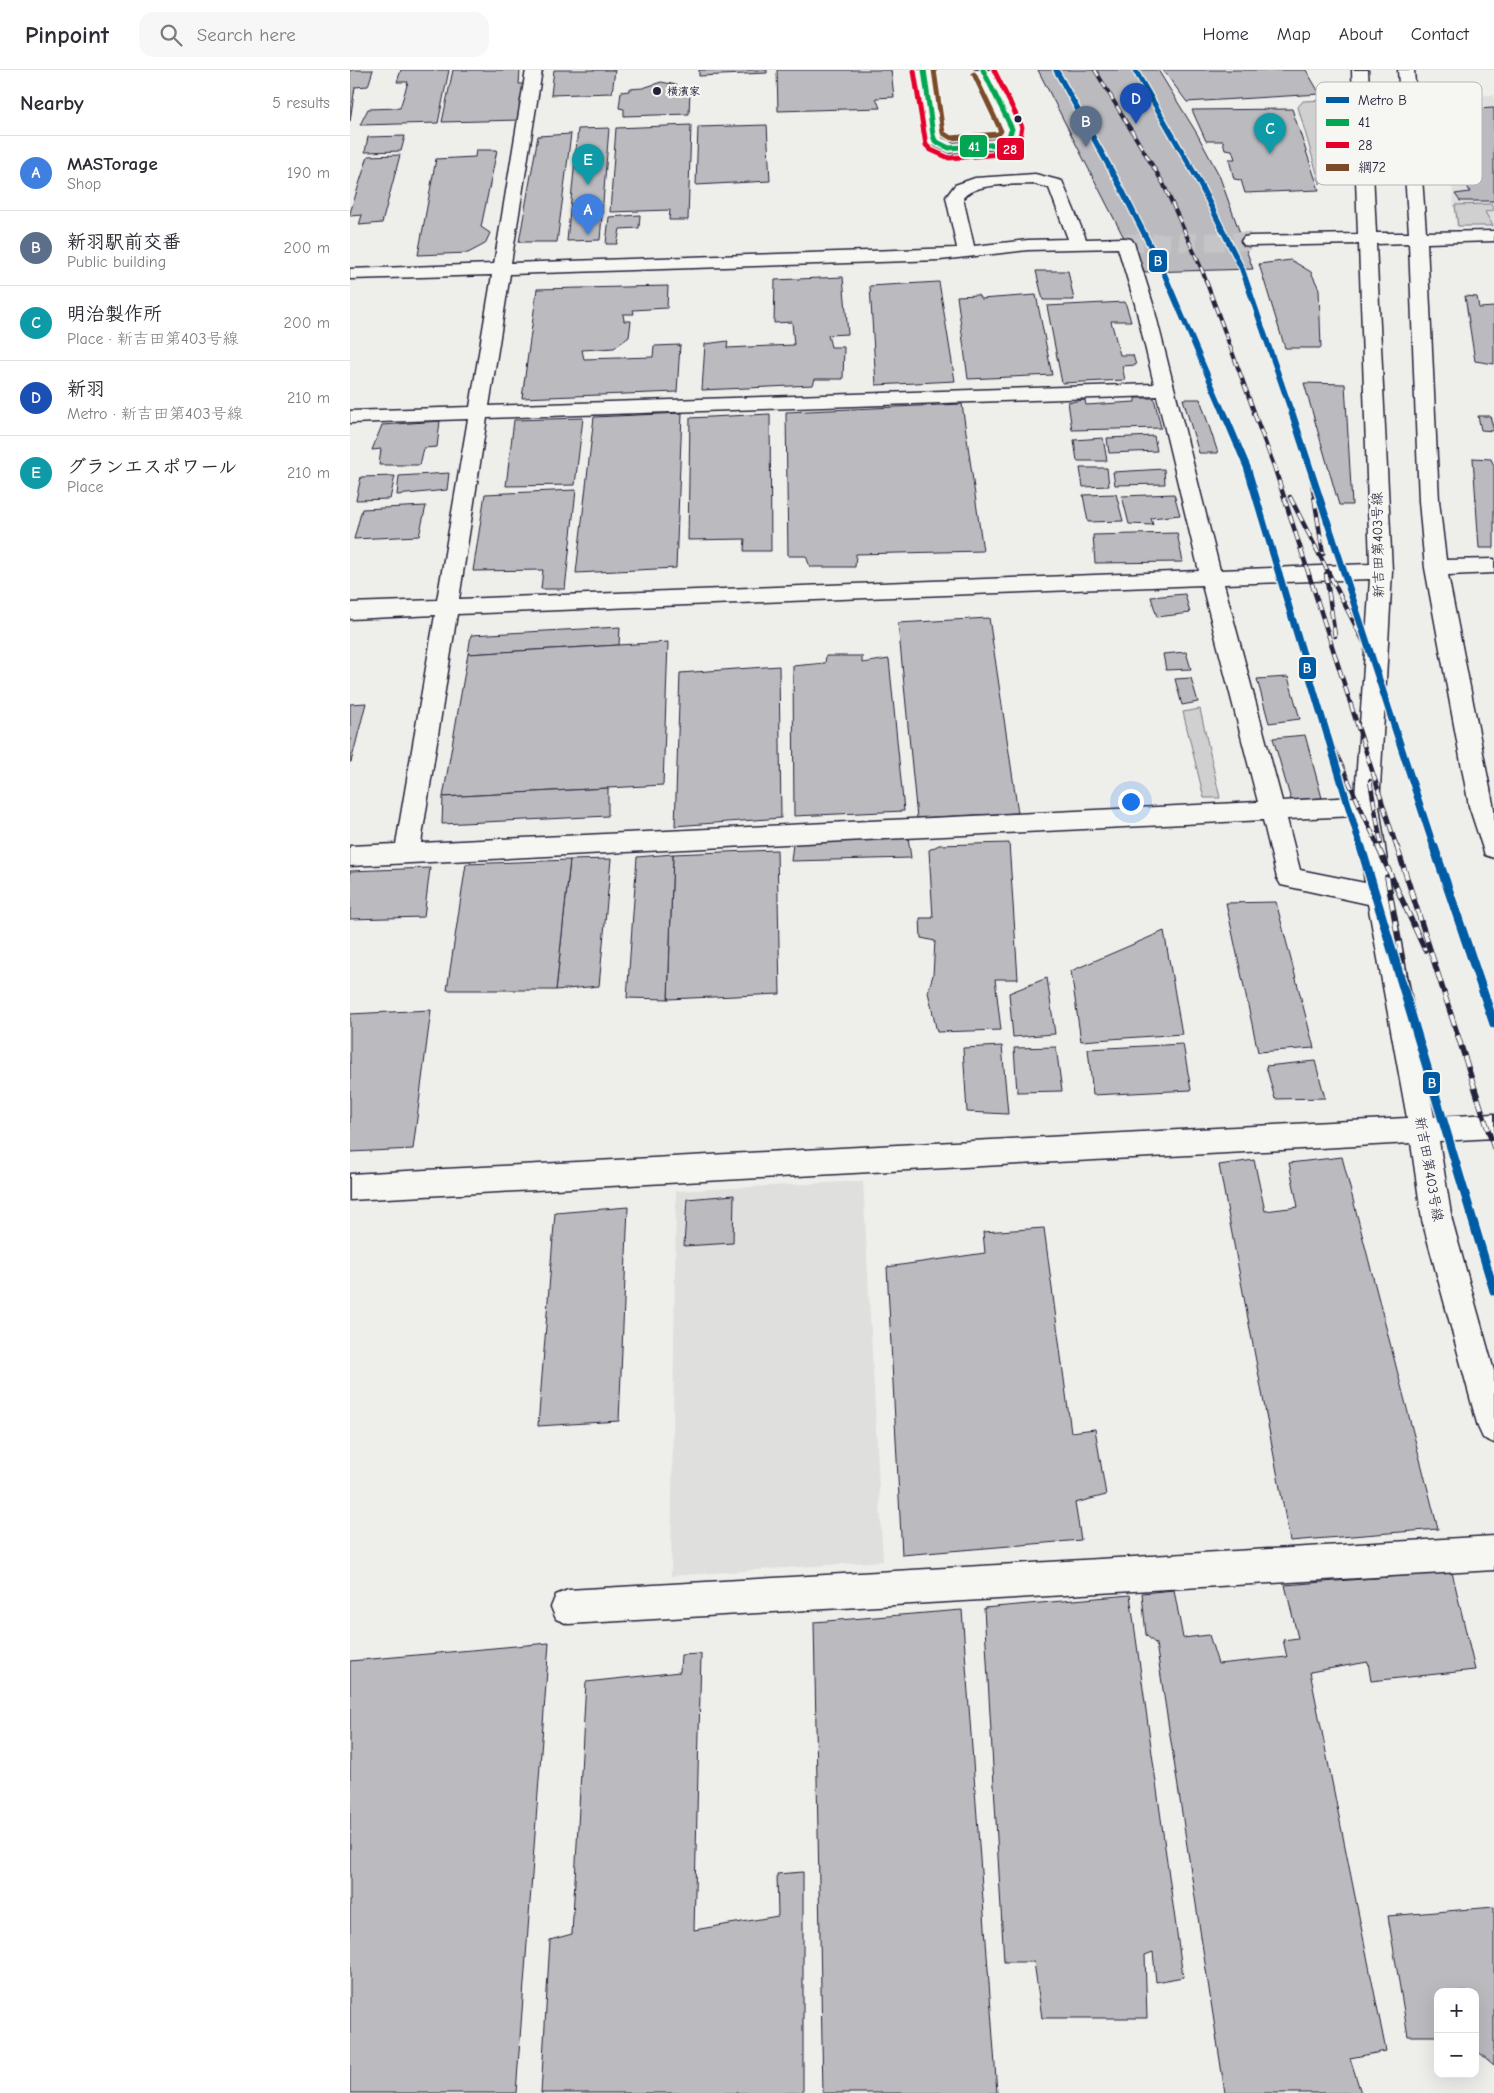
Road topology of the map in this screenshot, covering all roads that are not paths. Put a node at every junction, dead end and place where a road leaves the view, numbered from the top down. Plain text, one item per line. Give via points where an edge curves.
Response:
1 (534, 70) edge
2 (924, 70) edge
3 (984, 70) edge
4 (1365, 185) edge
5 (1414, 185) edge
6 (1494, 236) edge
7 (1418, 239) junction
8 (1367, 240) junction
9 (1250, 241) tunnel mouth
10 (1079, 244) junction
11 (967, 252) junction
12 (502, 269) junction
13 (350, 274) edge
14 (1164, 390) junction
15 (479, 413) junction
16 (350, 417) edge
17 (1494, 566) edge
18 (1436, 568) junction
19 (1381, 571) junction
20 (1211, 577) junction
21 (448, 607) junction
22 (350, 611) edge
23 (1487, 805) edge
24 (1367, 806) junction
25 (1273, 810) junction
26 (1494, 848) edge
27 (407, 853) junction
28 (350, 856) edge
29 (1379, 896) junction
30 (1494, 1126) edge
31 (1423, 1130) junction
32 (350, 1187) edge
33 (1494, 1427) edge
34 (1494, 1553) edge
35 (568, 1607) dead end

1 - 12 street
2 - 3 street via 933,135 936,141 949,148 1000,144 1011,135 1012,129
4 - 8 street, 新吉田第403号線
5 - 7 street
6 - 7 street
7 - 8 street
7 - 18 street via 1429,501
8 - 9 street
8 - 19 street, 新吉田第403号線
10 - 11 street via 1028,245
10 - 11 street via 1056,185 1036,179 975,183 960,189 954,197
10 - 14 street via 1125,243 1144,304
11 - 12 street
12 - 13 street
12 - 15 street
14 - 15 street
14 - 20 street
15 - 16 street
15 - 21 street
17 - 18 street
18 - 23 street
19 - 20 street
19 - 24 street, 新吉田第403号線
20 - 21 street
20 - 25 street
21 - 22 street
21 - 27 street
23 - 26 street
24 - 25 street
24 - 29 street, 新吉田第403号線
25 - 27 street
25 - 29 street via 1290,878
27 - 28 street
29 - 31 street, 新吉田第403号線
30 - 31 street
31 - 32 street
31 - 33 street, 新吉田第403号線 via 1437,1220
34 - 35 street

